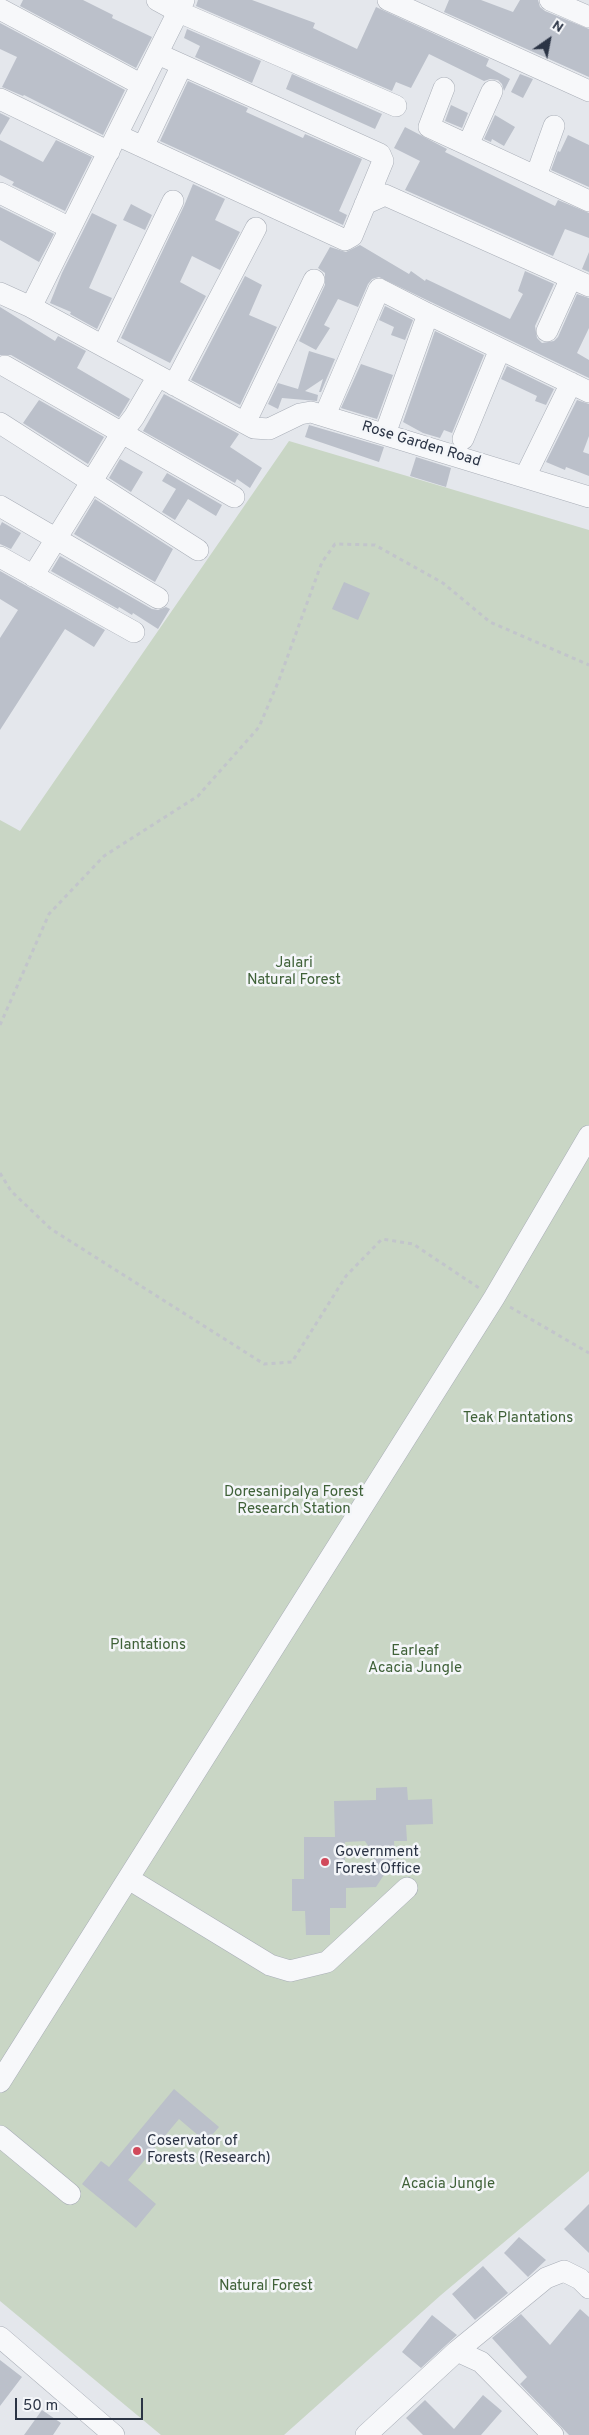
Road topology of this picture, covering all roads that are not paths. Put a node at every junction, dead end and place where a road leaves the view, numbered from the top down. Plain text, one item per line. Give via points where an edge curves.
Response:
1 (157, 0) edge
2 (388, 0) edge
3 (550, 0) edge
4 (182, 6) edge
5 (0, 9) edge
6 (589, 17) edge
7 (158, 54) junction
8 (182, 65) junction
9 (142, 85) junction
10 (444, 88) dead end
11 (492, 91) dead end
12 (589, 91) edge
13 (0, 99) edge
14 (396, 106) dead end
15 (554, 126) dead end
16 (113, 144) junction
17 (468, 145) junction
18 (143, 147) junction
19 (536, 176) junction
20 (0, 193) edge
21 (173, 201) dead end
22 (589, 201) edge
23 (365, 204) junction
24 (70, 228) junction
25 (256, 228) dead end
26 (314, 280) dead end
27 (580, 282) edge
28 (0, 293) edge
29 (31, 307) junction
30 (428, 314) junction
31 (548, 331) dead end
32 (103, 346) junction
33 (500, 349) junction
34 (5, 366) dead end
35 (166, 380) junction
36 (580, 387) edge
37 (325, 416) junction
38 (0, 423) edge
39 (249, 425) junction
40 (121, 434) junction
41 (385, 434) junction
42 (462, 439) dead end
43 (525, 477) junction
44 (91, 482) junction
45 (234, 496) dead end
46 (589, 497) edge
47 (0, 506) edge
48 (56, 538) junction
49 (198, 550) dead end
50 (0, 558) edge
51 (33, 576) junction
52 (158, 598) dead end
53 (134, 632) dead end
54 (589, 1136) edge
55 (130, 1880) junction
56 (407, 1888) dead end
57 (0, 2082) edge
58 (0, 2136) edge
59 (70, 2194) dead end
60 (589, 2288) edge
61 (0, 2337) edge
62 (457, 2351) junction
63 (114, 2435) edge
64 (366, 2435) edge
65 (553, 2435) edge

1 - 4 street
2 - 12 street
3 - 6 street
4 - 7 street
4 - 14 street
5 - 9 street
7 - 8 street
7 - 9 street
8 - 18 street
8 - 23 street via 380,154 383,161
9 - 16 street
10 - 17 street via 429,127
11 - 17 street
13 - 16 street
15 - 19 street
16 - 18 street
16 - 24 street
17 - 19 street
18 - 23 street via 345,240 352,236
19 - 22 street
20 - 24 street
21 - 32 street
23 - 27 street via 385,195
24 - 29 street
25 - 35 street
26 - 39 street
27 - 31 street
28 - 29 street
29 - 32 street
30 - 33 street
30 - 37 street via 378,289
30 - 41 street
32 - 35 street
33 - 36 street
33 - 42 street
34 - 40 street
35 - 39 street
35 - 40 street
36 - 43 street
37 - 39 street, Rose Garden Road via 311,412 300,414 270,429
37 - 41 street, Rose Garden Road
38 - 44 street
40 - 44 street
40 - 45 street
41 - 43 street, Rose Garden Road
43 - 46 street, Rose Garden Road
44 - 48 street
44 - 49 street
47 - 48 street
48 - 51 street
48 - 52 street
50 - 51 street
51 - 53 street
54 - 55 street via 494,1298
55 - 56 street via 270,1965 290,1971 327,1962
55 - 57 street
58 - 59 street
60 - 62 street via 580,2279 564,2272 546,2278
61 - 63 street
62 - 64 street
62 - 65 street via 482,2362

